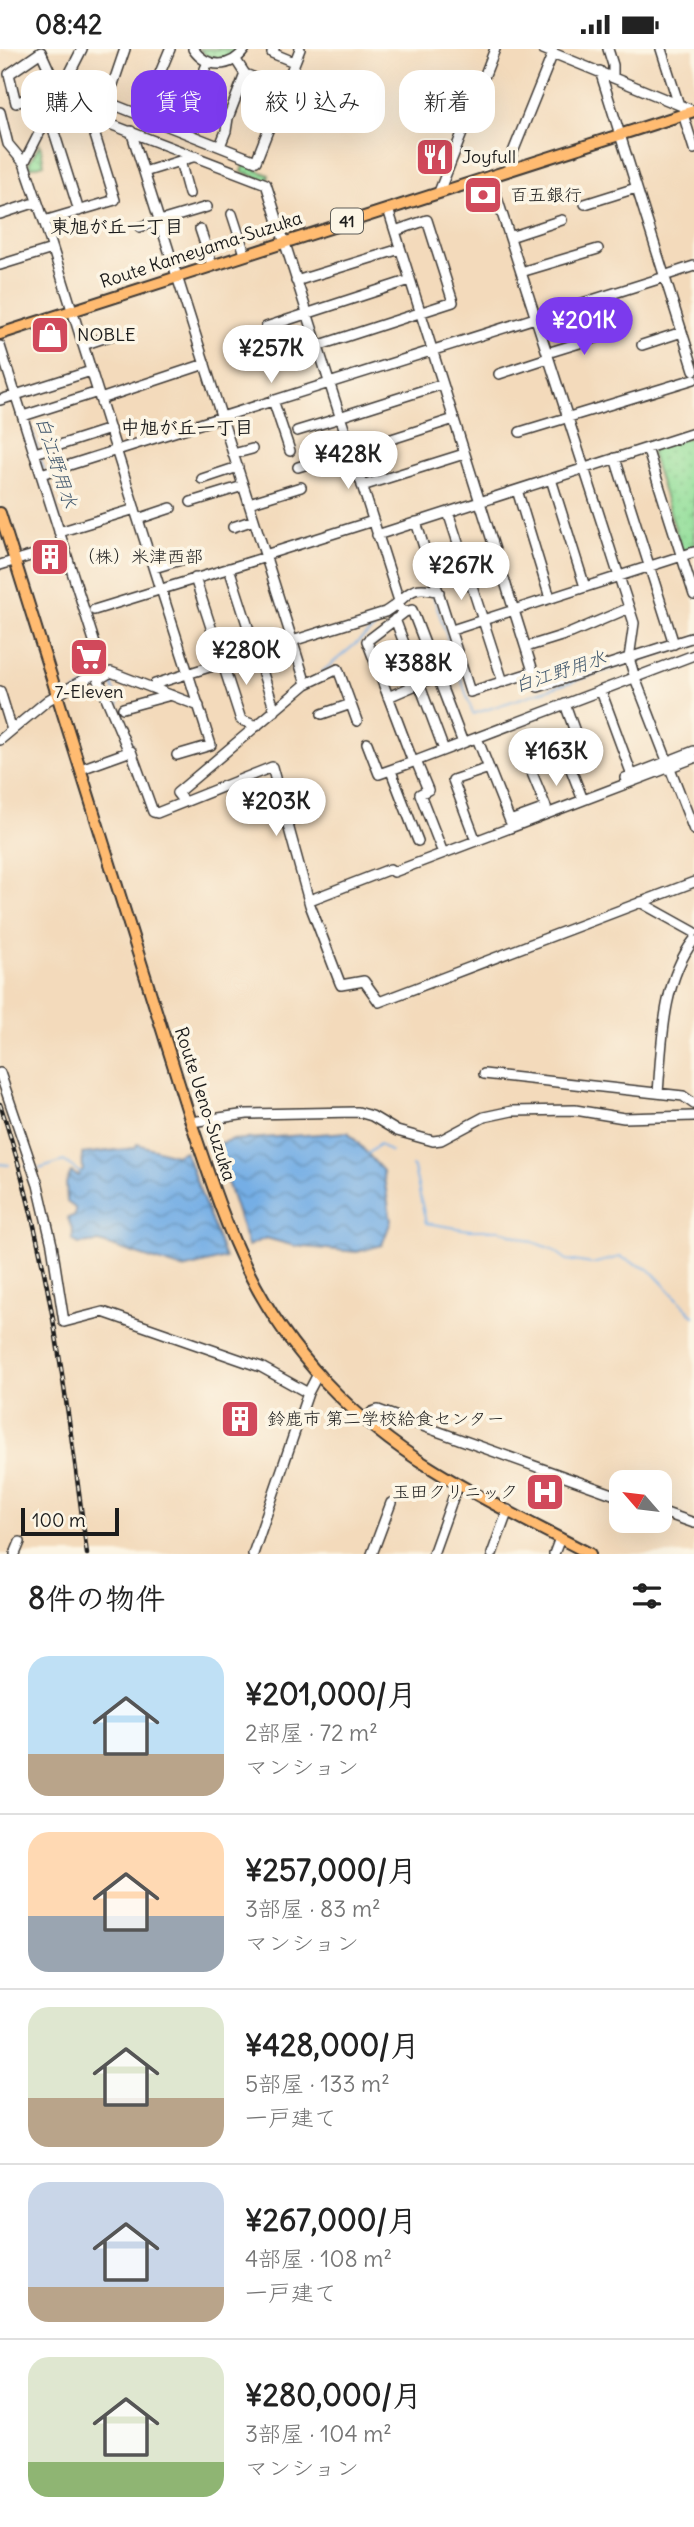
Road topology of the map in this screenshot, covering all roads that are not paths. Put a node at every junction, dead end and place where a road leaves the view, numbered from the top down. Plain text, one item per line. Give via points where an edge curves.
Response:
1 (82, 49) edge
2 (125, 49) edge
3 (170, 49) edge
4 (193, 49) edge
5 (245, 49) edge
6 (274, 49) edge
7 (300, 49) edge
8 (495, 49) edge
9 (543, 49) edge
10 (608, 49) edge
11 (661, 49) edge
12 (41, 50) edge
13 (553, 53) junction
14 (236, 59) junction
15 (208, 62) junction
16 (294, 62) junction
17 (48, 70) edge
18 (70, 70) edge
19 (161, 70) edge
20 (205, 70) edge
21 (243, 70) edge
22 (291, 70) edge
23 (600, 71) junction
24 (613, 77) junction
25 (241, 84) edge
26 (21, 102) edge
27 (678, 102) junction
28 (0, 112) edge
29 (131, 112) edge
30 (690, 112) edge
31 (117, 126) edge
32 (131, 131) edge
33 (40, 133) edge
34 (54, 133) edge
35 (94, 133) edge
36 (132, 133) edge
37 (136, 133) edge
38 (186, 133) edge
39 (267, 133) edge
40 (620, 135) junction
41 (219, 146) junction
42 (694, 149) edge
43 (196, 156) junction
44 (180, 161) junction
45 (24, 163) junction
46 (510, 170) junction
47 (144, 172) junction
48 (490, 176) junction
49 (636, 188) junction
50 (439, 192) junction
51 (189, 194) dead end
52 (37, 202) junction
53 (585, 204) dead end
54 (207, 207) dead end
55 (388, 209) junction
56 (79, 211) junction
57 (0, 214) edge
58 (232, 214) dead end
59 (562, 220) dead end
60 (44, 221) junction
61 (160, 221) junction
62 (140, 227) dead end
63 (201, 229) dead end
64 (395, 231) junction
65 (510, 237) junction
66 (284, 242) junction
67 (52, 249) junction
68 (400, 249) junction
69 (598, 249) dead end
70 (245, 254) junction
71 (0, 265) edge
72 (212, 265) junction
73 (694, 266) edge
74 (521, 272) junction
75 (177, 276) junction
76 (664, 276) junction
77 (410, 280) junction
78 (296, 281) junction
79 (72, 310) junction
80 (306, 313) junction
81 (420, 313) junction
82 (535, 317) junction
83 (266, 327) dead end
84 (682, 332) junction
85 (612, 333) dead end
86 (0, 334) edge
87 (116, 334) dead end
88 (83, 345) junction
89 (642, 345) dead end
90 (0, 346) edge
91 (317, 346) junction
92 (432, 351) junction
93 (547, 356) junction
94 (205, 364) junction
95 (694, 370) edge
96 (91, 371) junction
97 (499, 374) dead end
98 (694, 379) edge
99 (329, 383) junction
100 (443, 384) junction
101 (19, 394) junction
102 (99, 395) junction
103 (0, 400) edge
104 (273, 400) junction
105 (25, 415) junction
106 (221, 416) junction
107 (340, 417) junction
108 (568, 418) junction
109 (454, 419) junction
110 (110, 429) junction
111 (297, 431) dead end
112 (520, 432) dead end
113 (694, 433) edge
114 (647, 448) junction
115 (252, 449) dead end
116 (117, 450) junction
117 (290, 451) dead end
118 (350, 452) junction
119 (37, 453) junction
120 (233, 454) junction
121 (464, 454) junction
122 (615, 458) junction
123 (237, 467) junction
124 (298, 467) dead end
125 (584, 469) junction
126 (44, 473) junction
127 (202, 479) dead end
128 (551, 479) junction
129 (243, 486) junction
130 (362, 486) junction
131 (301, 487) dead end
132 (517, 490) junction
133 (191, 502) dead end
134 (480, 502) junction
135 (249, 503) junction
136 (171, 508) dead end
137 (448, 512) junction
138 (0, 513) edge
139 (136, 514) junction
140 (254, 520) junction
141 (373, 521) junction
142 (416, 522) junction
143 (233, 527) dead end
144 (62, 531) junction
145 (377, 535) junction
146 (64, 546) junction
147 (694, 552) edge
148 (194, 556) dead end
149 (265, 556) junction
150 (681, 556) junction
151 (15, 561) junction
152 (0, 565) edge
153 (650, 566) junction
154 (229, 568) junction
155 (153, 569) junction
156 (618, 576) junction
157 (195, 578) junction
158 (585, 587) junction
159 (161, 589) junction
160 (439, 591) junction
161 (694, 595) edge
162 (550, 598) junction
163 (400, 606) junction
164 (629, 608) junction
165 (514, 609) junction
166 (88, 611) junction
167 (395, 619) junction
168 (482, 620) junction
169 (452, 630) junction
170 (694, 638) edge
171 (293, 642) junction
172 (674, 644) junction
173 (526, 647) junction
174 (257, 652) junction
175 (694, 655) edge
176 (629, 658) junction
177 (222, 663) junction
178 (533, 672) junction
179 (188, 674) junction
180 (437, 676) junction
181 (98, 677) junction
182 (635, 678) junction
183 (503, 682) junction
184 (309, 683) junction
185 (419, 684) junction
186 (152, 688) junction
187 (601, 691) junction
188 (0, 692) edge
189 (171, 695) junction
190 (57, 696) junction
191 (388, 697) junction
192 (351, 704) junction
193 (565, 704) junction
194 (199, 706) junction
195 (123, 708) dead end
196 (275, 711) junction
197 (322, 714) dead end
198 (358, 721) dead end
199 (257, 726) junction
200 (12, 730) junction
201 (477, 738) junction
202 (0, 740) edge
203 (367, 743) dead end
204 (463, 743) junction
205 (444, 750) junction
206 (694, 751) edge
207 (129, 752) junction
208 (177, 755) dead end
209 (694, 758) edge
210 (414, 761) junction
211 (669, 764) junction
212 (489, 768) junction
213 (81, 769) junction
214 (391, 771) junction
215 (532, 773) dead end
216 (632, 775) junction
217 (580, 795) junction
218 (184, 802) junction
219 (546, 807) junction
220 (693, 826) edge
221 (474, 836) dead end
222 (418, 841) dead end
223 (441, 848) dead end
224 (694, 882) edge
225 (310, 900) junction
226 (640, 902) junction
227 (694, 933) edge
228 (694, 940) edge
229 (0, 1073) edge
230 (484, 1074) dead end
231 (658, 1093) junction
232 (694, 1104) edge
233 (694, 1116) edge
234 (191, 1122) junction
235 (318, 1374) junction
236 (308, 1393) junction
237 (365, 1419) junction
238 (458, 1484) junction
239 (609, 1493) edge
240 (391, 1503) dead end
241 (508, 1510) junction
242 (672, 1515) edge
243 (694, 1523) edge
244 (560, 1538) junction
245 (20, 1542) dead end
246 (15, 1554) edge
247 (253, 1554) edge
248 (372, 1554) edge
249 (433, 1554) edge
250 (492, 1554) edge
251 (554, 1554) edge
252 (590, 1554) edge

1 - 18 street
2 - 29 street via 107,102
3 - 19 street
4 - 15 street
5 - 14 street
6 - 16 street via 272,53
7 - 16 street
8 - 50 street
9 - 13 street
10 - 24 street
11 - 27 street
12 - 17 street
12 - 26 street via 9,73 16,103
13 - 23 street
13 - 46 street via 511,157
14 - 15 street via 223,64
14 - 21 street
15 - 20 street
16 - 22 street
23 - 24 street
23 - 40 street
24 - 27 street
25 - 41 street
27 - 30 street
28 - 45 street via 8,144
30 - 40 main road, Route Kameyama-Suzuka / 41
30 - 42 street
31 - 32 street
33 - 45 street
34 - 56 street
35 - 56 street via 115,200
36 - 47 street
37 - 43 street
38 - 41 street
39 - 41 street via 256,160
40 - 46 main road, Route Kameyama-Suzuka / 41
40 - 49 street
43 - 44 street
43 - 66 street via 266,184
44 - 47 street
44 - 51 street
45 - 52 street
46 - 48 main road, Route Kameyama-Suzuka / 41
47 - 61 street
48 - 50 main road, Route Kameyama-Suzuka / 41
48 - 65 street
49 - 53 street
49 - 76 street
50 - 55 main road, Route Kameyama-Suzuka / 41
52 - 57 street
52 - 60 street
54 - 61 street
55 - 64 street
55 - 66 main road, Route Kameyama-Suzuka / 41
56 - 60 street
58 - 70 street
59 - 65 street
60 - 67 street
61 - 62 street
61 - 75 street
63 - 72 street
64 - 68 street
64 - 81 street via 427,220 453,302
65 - 74 street
66 - 70 main road, Route Kameyama-Suzuka / 41
66 - 78 street
67 - 71 street
67 - 79 street
68 - 77 street
68 - 78 street
69 - 74 street
70 - 72 main road, Route Kameyama-Suzuka / 41
72 - 75 main road, Route Kameyama-Suzuka / 41
73 - 76 street
74 - 82 street
75 - 79 main road, Route Kameyama-Suzuka / 41
75 - 94 street
76 - 82 street
76 - 84 street
77 - 80 street
77 - 81 street
78 - 80 street
79 - 86 main road, Route Kameyama-Suzuka / 41
79 - 88 street
80 - 83 street
80 - 91 street
81 - 91 street
81 - 92 street
82 - 92 street
82 - 93 street
84 - 89 street
84 - 95 street
85 - 93 street
87 - 88 street
88 - 96 street
90 - 101 street
91 - 99 street
92 - 99 street
92 - 100 street
93 - 97 street
93 - 108 street
94 - 102 street
94 - 106 street
96 - 101 street
96 - 102 street
98 - 108 street
99 - 104 street
99 - 107 street
100 - 107 street
100 - 109 street
101 - 103 street
101 - 105 street
102 - 105 street
102 - 110 street
104 - 106 street
104 - 117 street
105 - 119 street
106 - 116 street
106 - 120 street
107 - 111 street
107 - 118 street
108 - 112 street
108 - 125 street
109 - 118 street
109 - 121 street
110 - 116 street
110 - 119 street
113 - 114 street
114 - 122 street
114 - 150 street
115 - 120 street
116 - 126 street
116 - 139 street
118 - 124 street
118 - 130 street
119 - 126 street
120 - 123 street
121 - 130 street
121 - 134 street
122 - 125 street
122 - 153 street
123 - 127 street
123 - 129 street
125 - 128 street
125 - 156 street
126 - 144 street
128 - 132 street
128 - 158 street
129 - 133 street
129 - 135 street
130 - 141 street
131 - 135 street
132 - 134 street
132 - 162 street
134 - 137 street
134 - 165 street
135 - 140 street
136 - 139 street
137 - 142 street
137 - 168 street
138 - 151 main road, Route Ueno-Suzuka
139 - 144 street
139 - 155 street
140 - 143 street
140 - 149 street
141 - 145 street
141 - 149 street
142 - 145 street
142 - 160 street
144 - 146 street
145 - 163 street
146 - 151 street
146 - 166 street
147 - 150 street
148 - 155 street
149 - 154 street
149 - 171 street
150 - 153 street
150 - 161 street
151 - 152 street
151 - 190 main road, Route Ueno-Suzuka
153 - 156 street
153 - 172 street
154 - 157 street
154 - 174 street
155 - 159 street
156 - 158 street
156 - 164 street
157 - 159 street
157 - 177 street
158 - 162 street
159 - 166 street
159 - 179 street
160 - 163 street via 420,587 409,591
160 - 169 street
162 - 165 street
163 - 167 street
163 - 171 street
163 - 180 street via 412,610
164 - 173 street
164 - 176 street via 634,623
165 - 168 street
165 - 173 street
166 - 181 street via 103,669
167 - 185 street
167 - 191 street via 367,641
168 - 169 street
168 - 183 street
169 - 183 street via 470,692
170 - 172 street
171 - 174 street
171 - 184 street
172 - 176 street
173 - 178 street
174 - 177 street
174 - 196 street
175 - 182 street
176 - 178 street via 538,687
176 - 182 street
177 - 179 street
177 - 199 street via 241,720
178 - 183 street
179 - 186 street
179 - 194 street
180 - 185 street
180 - 204 street
181 - 186 street via 111,672
181 - 190 street
181 - 207 street
182 - 187 street
182 - 211 street
184 - 192 street via 338,669
184 - 196 street
185 - 191 street
185 - 205 street
186 - 189 street
187 - 193 street
187 - 216 street
188 - 200 street
189 - 194 street
189 - 195 street
190 - 200 street
190 - 213 main road, Route Ueno-Suzuka
191 - 210 street
192 - 197 street
192 - 198 street
193 - 201 street
193 - 217 street via 578,740 563,749
194 - 208 street via 211,745
196 - 199 street
199 - 218 street via 177,793
200 - 202 street
201 - 204 street
201 - 212 street
203 - 214 street via 379,775
204 - 205 street
205 - 210 street
206 - 211 street
207 - 213 street
207 - 218 street via 153,812
209 - 211 street
210 - 214 street
210 - 223 street via 428,790 420,794
211 - 216 street
211 - 220 street
211 - 225 street
212 - 219 street via 510,821
212 - 221 street via 453,780
213 - 234 main road, Route Ueno-Suzuka
214 - 222 street
215 - 219 street
216 - 217 street
217 - 219 street
218 - 225 street via 272,767
224 - 226 street
225 - 226 street via 341,985 365,981 379,1002
226 - 227 street
228 - 231 street via 680,965 671,997
229 - 236 street via 38,1185 64,1322 103,1312 261,1367
230 - 231 street
231 - 232 street via 683,1096
233 - 234 street via 624,1118 575,1110 512,1111 484,1117 433,1141 397,1131 358,1112 247,1114
234 - 235 main road, Route Ueno-Suzuka via 247,1270 279,1324
235 - 236 street
235 - 237 main road, Route Ueno-Suzuka
236 - 247 street
237 - 238 main road, Route Ueno-Suzuka
237 - 239 street via 378,1410
238 - 241 main road, Route Ueno-Suzuka
238 - 249 street
240 - 248 street
241 - 244 main road, Route Ueno-Suzuka
241 - 250 street
242 - 243 street
244 - 251 street
244 - 252 main road, Route Ueno-Suzuka
245 - 246 street

